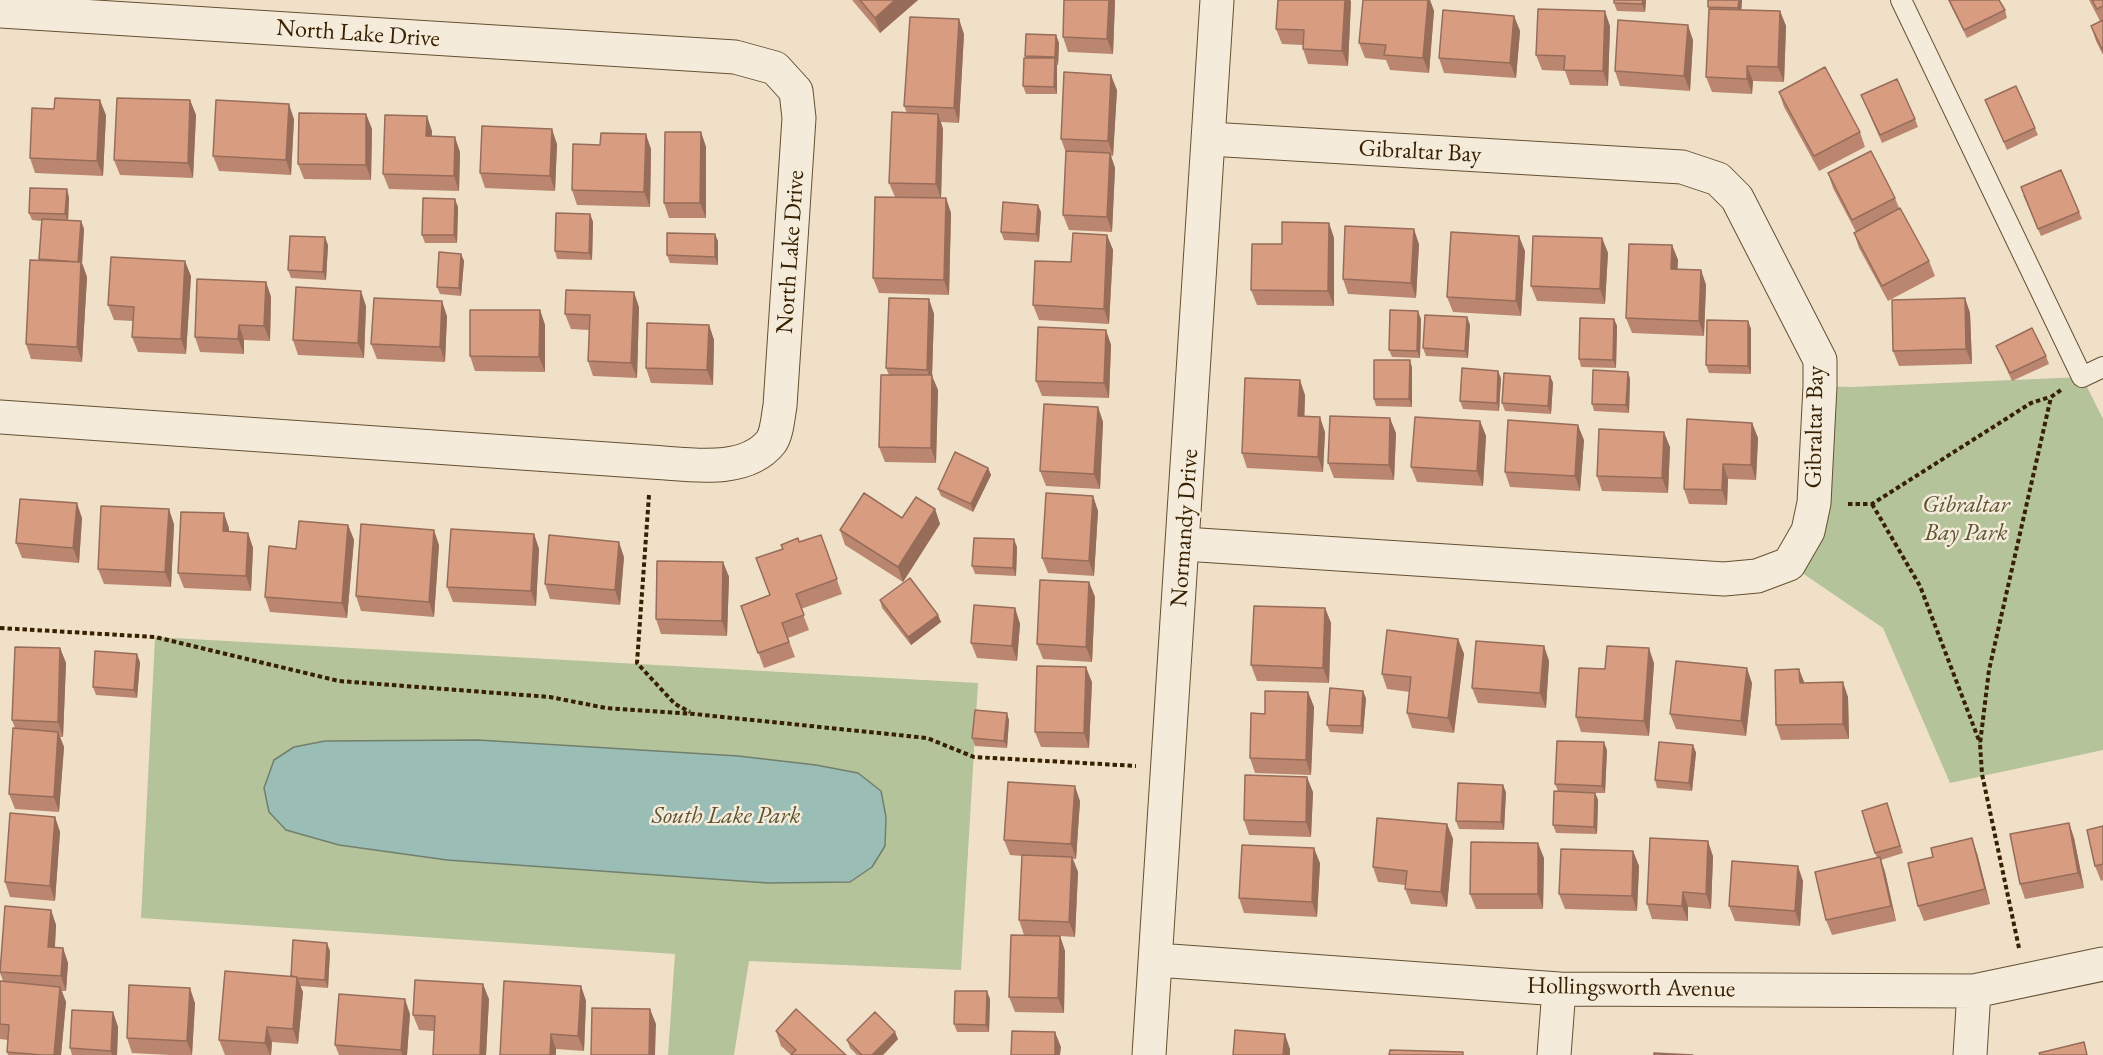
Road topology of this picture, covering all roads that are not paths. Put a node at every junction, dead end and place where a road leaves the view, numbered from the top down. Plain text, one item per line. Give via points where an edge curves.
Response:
1 (1217, 0) edge
2 (1901, 0) edge
3 (0, 11) edge
4 (1209, 139) junction
5 (2103, 367) edge
6 (0, 417) edge
7 (1184, 544) junction
8 (1157, 960) junction
9 (2103, 964) edge
10 (1559, 989) junction
11 (1974, 991) junction
12 (1149, 1055) edge
13 (1554, 1055) edge
14 (1970, 1055) edge

1 - 4 street, Normandy Drive
2 - 5 lane via 2082,377
3 - 6 street, North Lake Drive via 735,57 775,68 796,91 800,118 780,406 772,441 747,461 651,462
4 - 7 street, Normandy Drive
4 - 7 street, Gibraltar Bay via 1682,167 1719,179 1737,198 1820,360 1814,503 1808,531 1789,564 1757,576 1724,579
7 - 8 street, Normandy Drive
8 - 10 street, Hollingsworth Avenue
8 - 12 street, Normandy Drive
9 - 11 street, Hollingsworth Avenue
10 - 11 street, Hollingsworth Avenue
10 - 13 street
11 - 14 street

